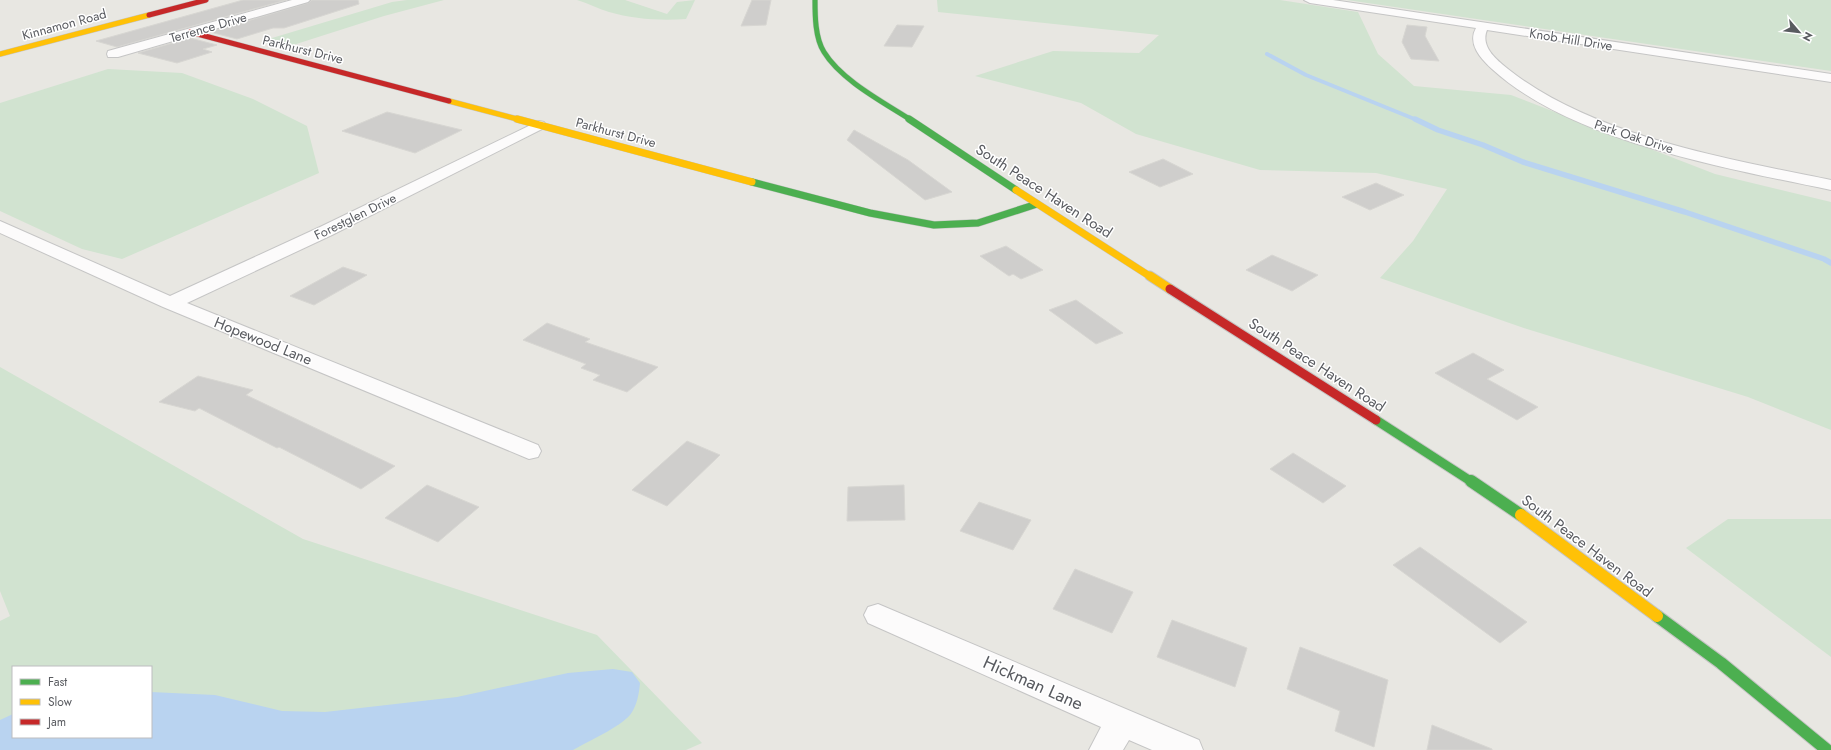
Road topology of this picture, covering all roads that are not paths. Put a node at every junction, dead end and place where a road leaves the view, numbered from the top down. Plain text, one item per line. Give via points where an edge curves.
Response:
1 (304, 0) edge
2 (815, 0) edge
3 (1310, 0) edge
4 (205, 1) edge
5 (1484, 26) junction
6 (190, 32) junction
7 (1, 54) edge
8 (112, 54) dead end
9 (1831, 78) edge
10 (539, 126) junction
11 (1831, 185) edge
12 (1037, 204) junction
13 (0, 226) edge
14 (170, 303) junction
15 (529, 450) dead end
16 (878, 615) dead end
17 (1122, 722) junction
18 (1105, 750) edge
19 (1187, 750) edge
20 (1827, 750) edge

1 - 6 street, Terrence Drive
2 - 12 main road, South Peace Haven Road via 815,22 823,51 846,78
3 - 5 street, Knob Hill Drive
4 - 7 main road, Kinnamon Road
5 - 9 street, Knob Hill Drive
5 - 11 street, Park Oak Drive via 1479,37 1481,47 1490,61 1526,90 1563,110 1596,125 1661,146
6 - 8 street, Terrence Drive
6 - 10 main road, Parkhurst Drive
10 - 12 main road, Parkhurst Drive via 870,213 934,225 978,223
10 - 14 street, Forestglen Drive via 326,231
12 - 20 main road, South Peace Haven Road via 1500,500 1721,663
13 - 14 street, Hopewood Lane
14 - 15 street, Hopewood Lane
16 - 17 street, Hickman Lane
17 - 18 street
17 - 19 street, Hickman Lane

